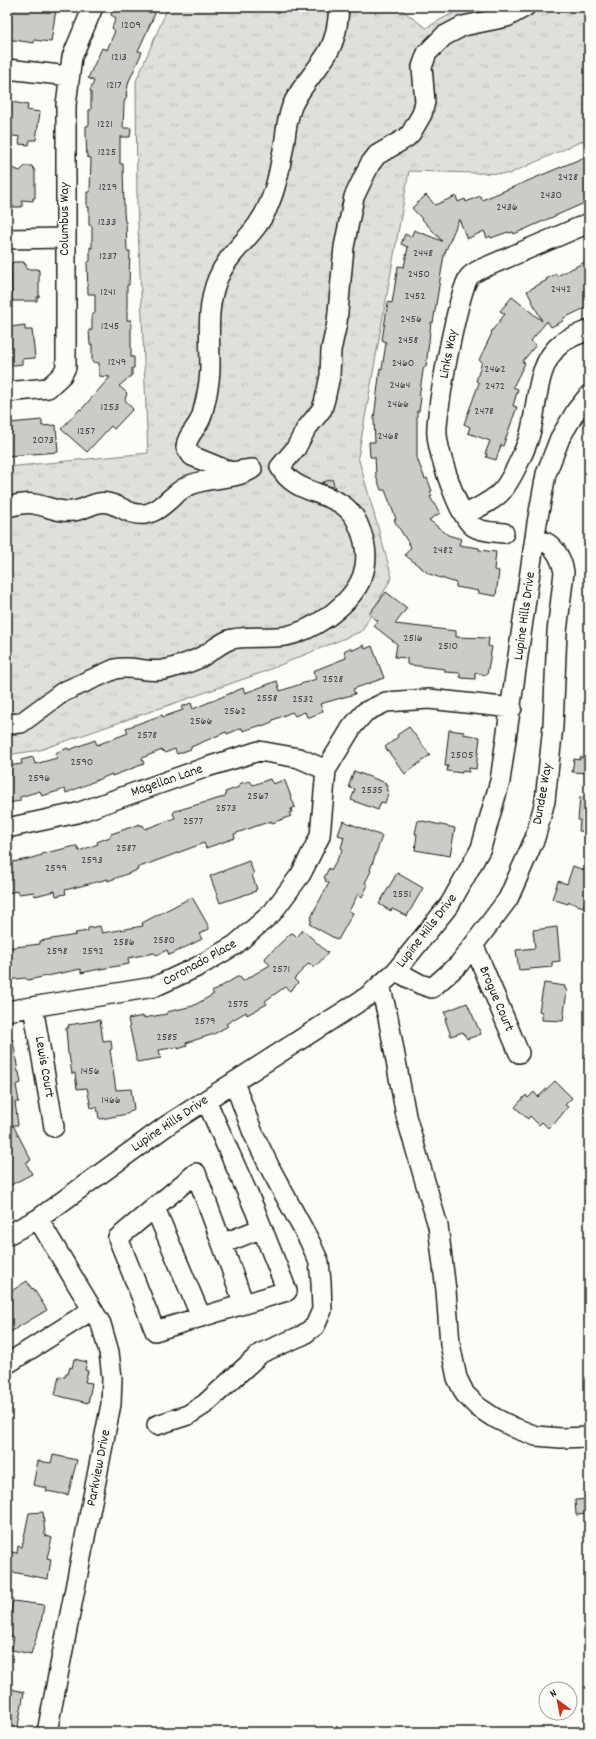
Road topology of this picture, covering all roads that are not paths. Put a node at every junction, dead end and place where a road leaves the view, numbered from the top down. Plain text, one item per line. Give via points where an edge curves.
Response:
1 (93, 7) edge
2 (339, 7) edge
3 (525, 7) edge
4 (7, 69) edge
5 (69, 76) junction
6 (589, 223) edge
7 (7, 238) edge
8 (65, 238) junction
9 (589, 330) edge
10 (7, 392) edge
11 (589, 395) edge
12 (280, 467) junction
13 (252, 469) junction
14 (7, 507) edge
15 (464, 515) junction
16 (504, 533) dead end
17 (535, 541) junction
18 (512, 708) junction
19 (7, 724) edge
20 (326, 770) junction
21 (7, 828) edge
22 (474, 946) junction
23 (396, 971) junction
24 (380, 985) junction
25 (33, 1007) junction
26 (7, 1011) edge
27 (519, 1052) dead end
28 (234, 1082) junction
29 (206, 1100) junction
30 (54, 1127) dead end
31 (155, 1208) junction
32 (38, 1219) junction
33 (262, 1228) junction
34 (7, 1235) edge
35 (222, 1244) junction
36 (244, 1304) junction
37 (92, 1310) junction
38 (201, 1317) junction
39 (7, 1364) edge
40 (157, 1425) dead end
41 (589, 1437) edge
42 (47, 1732) edge

1 - 5 street, Columbus Way via 72,57
2 - 13 street via 337,28 331,46 298,95 289,115 275,187 266,213 256,230 221,270 209,305 209,380 202,417 188,437 186,447 192,456 231,472
3 - 12 street via 507,17 463,26 444,36 427,53 422,67 425,102 422,114 406,138 377,155 354,197 342,259 337,323 325,399 322,409
4 - 5 street
5 - 8 street, Columbus Way via 66,105
6 - 15 street, Links Way via 481,269 469,276 462,290 443,381 437,433 456,500
7 - 8 street
8 - 10 street, Columbus Way via 66,367 62,375 48,388
9 - 15 street via 562,343 543,368 531,432 510,480 494,498
11 - 17 street, Lupine Hills Drive via 560,438 546,474
12 - 13 street
12 - 19 street via 288,479 296,484 340,502 358,524 365,548 364,569 361,581 349,600 321,622 292,635 230,640 200,658 164,670 127,667 115,669 63,692 25,721
13 - 14 street via 244,474 208,479 186,486 161,508 145,514 134,514 108,503 73,511 25,503
15 - 16 street, Links Way via 474,527
17 - 18 street, Lupine Hills Drive
17 - 22 street, Dundee Way via 545,542 556,551 564,572 557,632 553,726 545,801 535,838 508,899
18 - 20 street, Coronado Place via 429,699 386,702 365,712 352,727
18 - 23 street, Lupine Hills Drive via 500,781 481,848 450,904
20 - 21 street, Magellan Lane via 299,758 259,751 77,813
20 - 25 street, Coronado Place via 320,836 301,874 272,913 235,945 154,988
22 - 23 street, Dundee Way via 459,964 432,988
22 - 27 street, Brogue Court
23 - 24 street, Lupine Hills Drive
24 - 28 street, Lupine Hills Drive via 368,996
24 - 41 street via 406,1116 438,1226 450,1344 457,1378 465,1394 478,1407 515,1428 536,1436
25 - 26 street, Coronado Place
25 - 30 street, Lewis Court
28 - 29 street, Lupine Hills Drive
28 - 40 street via 253,1133 319,1262 322,1310 315,1326 309,1331 261,1353 205,1404 188,1415
29 - 32 street, Lupine Hills Drive
29 - 33 street
31 - 35 street via 196,1173
31 - 38 street
31 - 38 street via 118,1238 155,1331
32 - 34 street, Lupine Hills Drive
32 - 37 street, Parkview Drive
33 - 35 street
33 - 36 street via 286,1291
35 - 36 street
36 - 38 street
37 - 39 street
37 - 42 street, Parkview Drive via 101,1324 109,1352 111,1404

